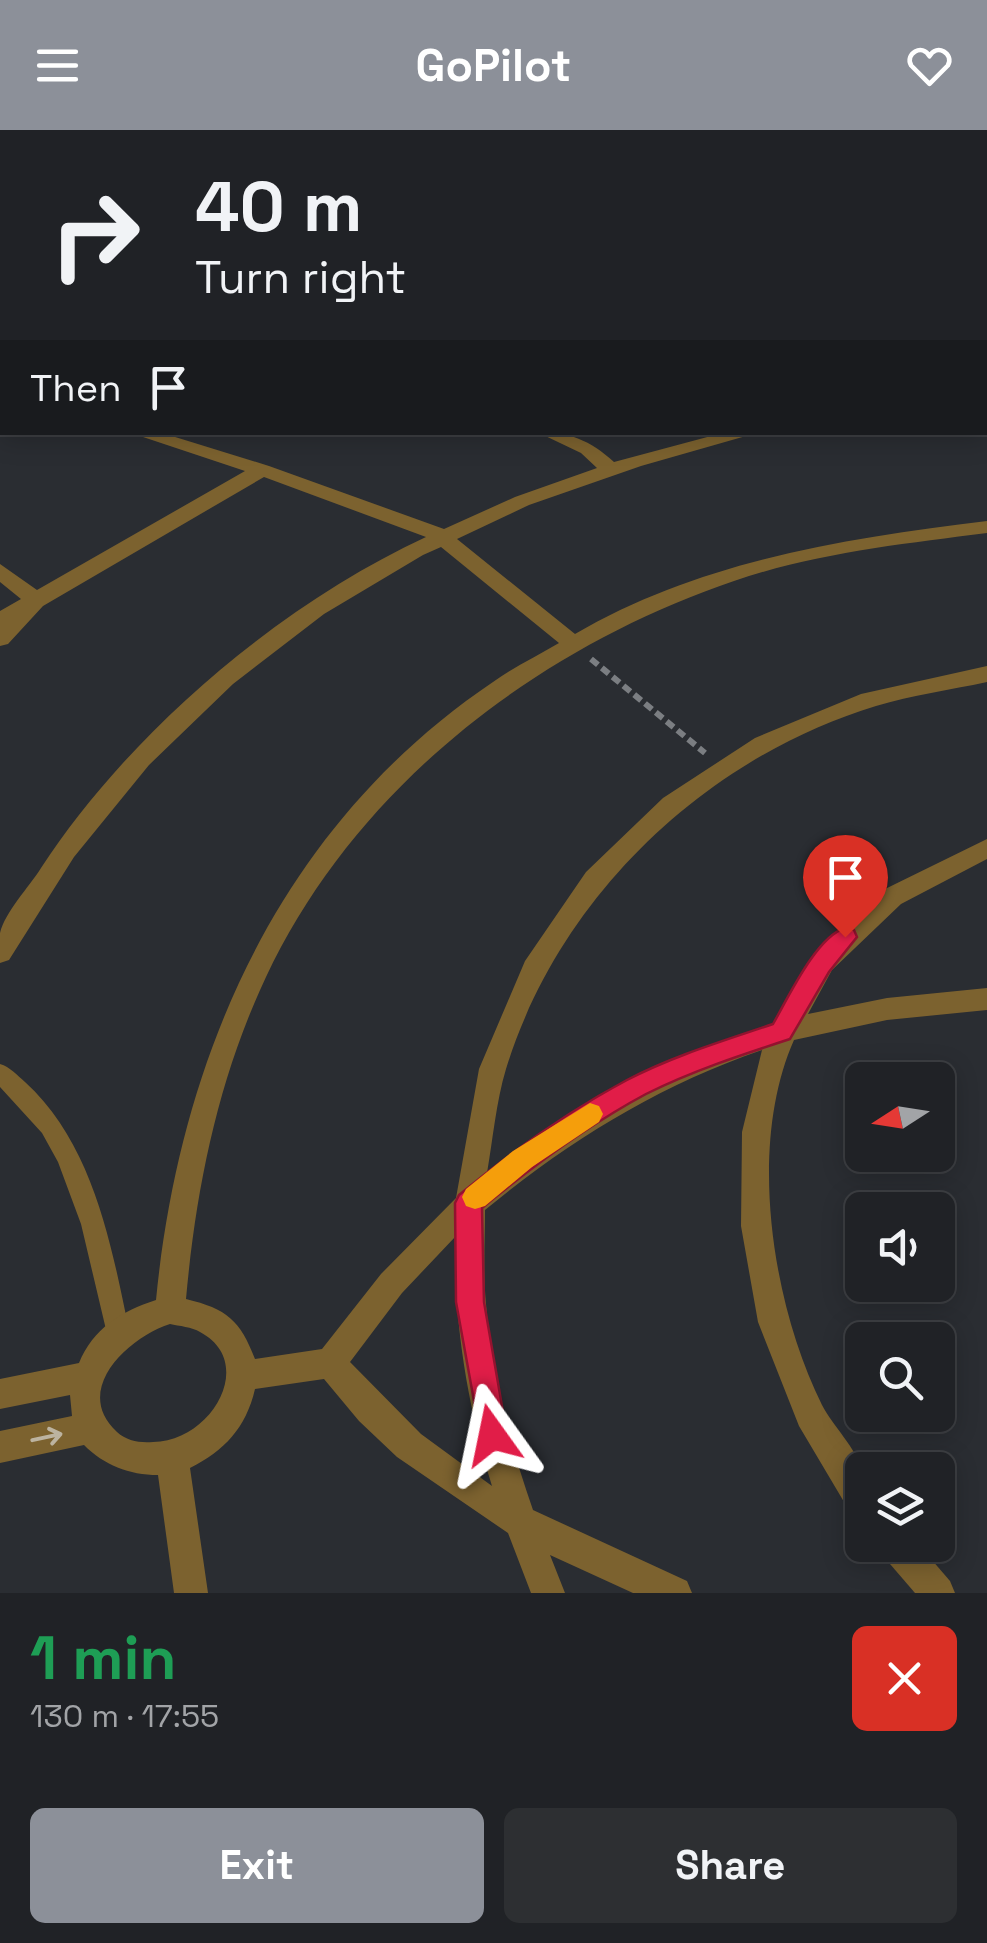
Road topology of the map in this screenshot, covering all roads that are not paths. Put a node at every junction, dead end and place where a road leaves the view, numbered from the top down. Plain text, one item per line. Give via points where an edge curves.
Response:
1 (147, 435) edge
2 (553, 435) edge
3 (739, 435) edge
4 (609, 468) junction
5 (262, 470) junction
6 (987, 528) edge
7 (439, 535) junction
8 (0, 570) edge
9 (36, 600) junction
10 (0, 620) edge
11 (0, 639) edge
12 (570, 641) junction
13 (987, 674) edge
14 (987, 848) edge
15 (0, 953) edge
16 (987, 1000) edge
17 (781, 1032) junction
18 (0, 1074) edge
19 (468, 1203) junction
20 (170, 1310) junction
21 (118, 1330) junction
22 (331, 1364) junction
23 (88, 1376) junction
24 (243, 1376) junction
25 (0, 1394) edge
26 (94, 1428) junction
27 (0, 1447) edge
28 (172, 1459) junction
29 (845, 1472) edge
30 (518, 1520) junction
31 (911, 1562) edge
32 (191, 1593) edge
33 (548, 1593) edge
34 (674, 1593) edge
35 (938, 1593) edge

1 - 5 street
2 - 4 street via 588,449
3 - 4 street
4 - 7 street
5 - 7 street
5 - 9 street
6 - 12 street via 786,557 680,590
7 - 12 street
7 - 15 street via 314,608 192,706 80,830
8 - 9 street
9 - 10 street
9 - 11 street
12 - 20 street via 492,691 412,757 340,837 276,931 204,1101 176,1236
13 - 19 street via 868,700 775,736 721,767 615,852 582,890 527,979 493,1065
14 - 17 street via 873,911 820,966
16 - 17 street via 883,1009
17 - 19 street via 636,1088 536,1149
17 - 29 street via 759,1102 752,1213 772,1320 793,1376
18 - 21 lane via 66,1150 82,1185
19 - 22 street via 368,1308
19 - 30 street via 476,1354
20 - 21 street
20 - 24 street via 222,1327 241,1358
21 - 23 street
22 - 24 street
22 - 30 street via 378,1417
23 - 25 street
23 - 26 street via 87,1411
24 - 28 street via 240,1398 215,1437
27 -> 26 street
26 - 28 street via 134,1458
28 - 32 street
30 - 33 street
30 - 34 street
31 - 35 street

